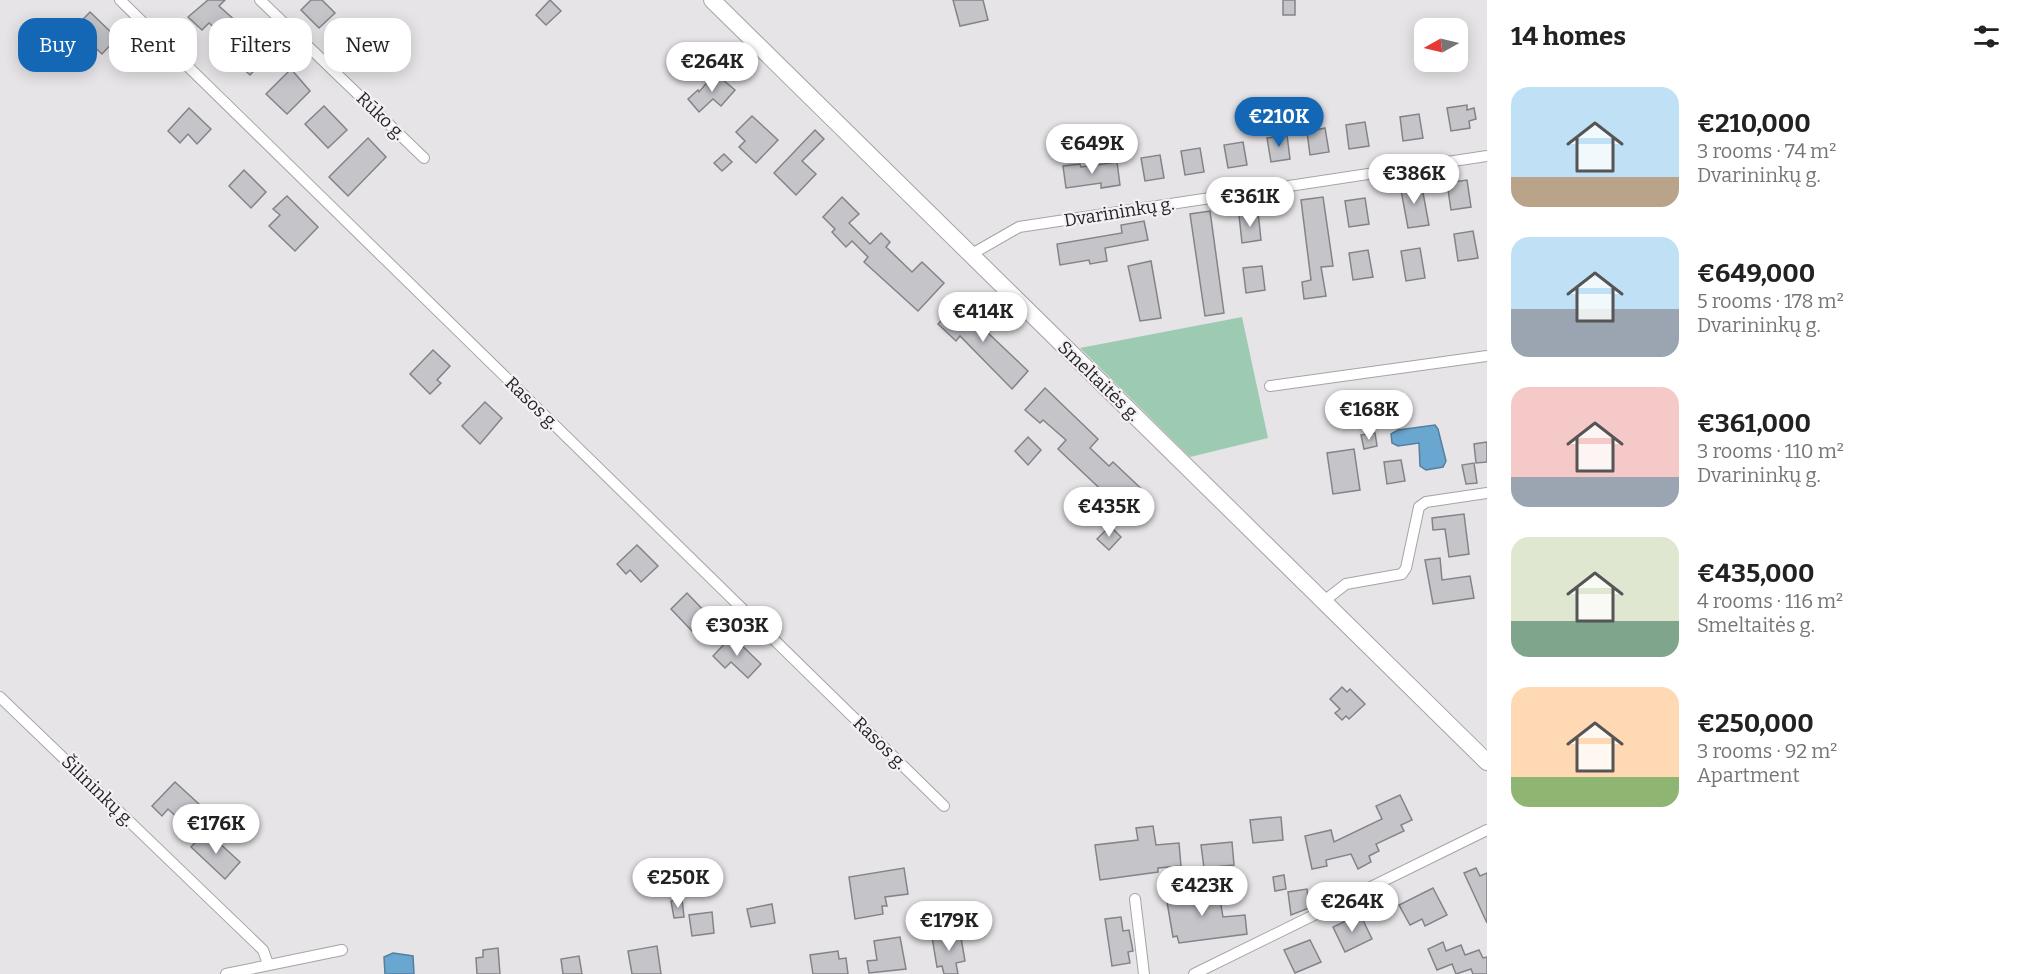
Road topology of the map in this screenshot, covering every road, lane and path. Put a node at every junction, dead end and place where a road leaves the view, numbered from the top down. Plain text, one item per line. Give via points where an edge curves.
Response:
1 (120, 0) edge
2 (260, 0) edge
3 (715, 1) edge
4 (1487, 156) edge
5 (424, 158) dead end
6 (970, 255) junction
7 (1487, 356) edge
8 (1270, 386) dead end
9 (1487, 493) edge
10 (1324, 601) junction
11 (0, 697) edge
12 (1487, 762) edge
13 (944, 806) dead end
14 (1487, 830) edge
15 (1135, 899) dead end
16 (342, 950) dead end
17 (268, 964) junction
18 (226, 974) edge
19 (1144, 974) edge
20 (1194, 974) edge

1 - 13 street, Rasos g.
2 - 5 street, Rūko g.
3 - 6 main road, Smeltaitės g.
4 - 6 street, Dvarininkų g. via 1019,227
6 - 10 main road, Smeltaitės g.
7 - 8 street
9 - 10 street via 1426,502 1416,513 1402,574 1346,584
10 - 12 main road, Smeltaitės g.
11 - 17 street, Šilininkų g. via 263,950
14 - 20 street
15 - 19 street
16 - 17 street
17 - 18 street

